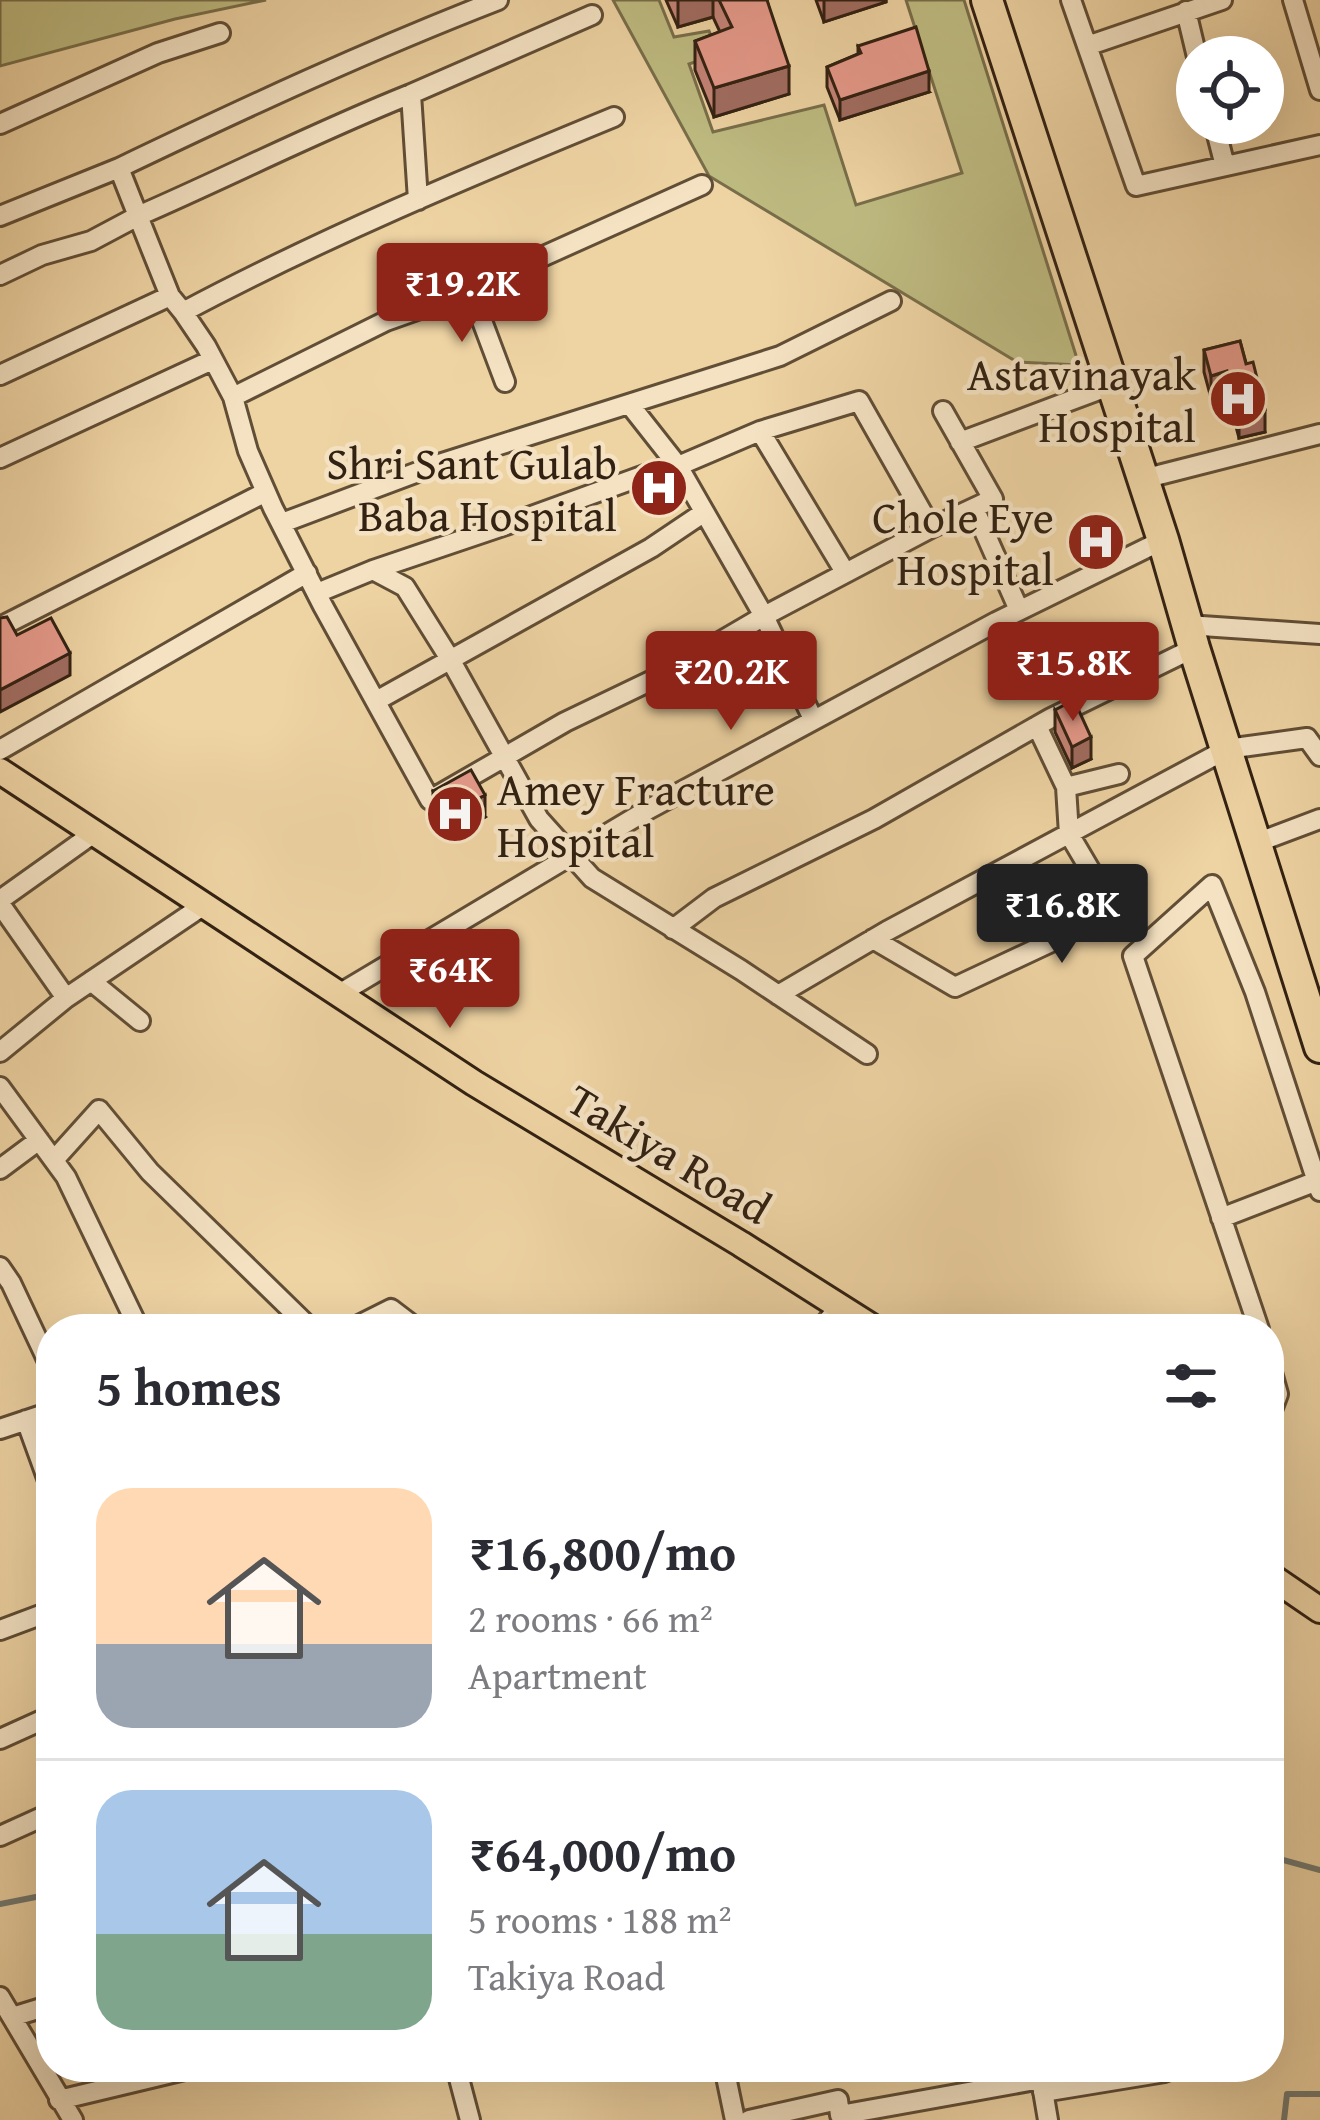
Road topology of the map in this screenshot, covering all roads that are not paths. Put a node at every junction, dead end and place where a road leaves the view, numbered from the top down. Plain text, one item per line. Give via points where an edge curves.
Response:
1 (498, 0) edge
2 (987, 0) edge
3 (1071, 0) edge
4 (1222, 0) edge
5 (1293, 0) edge
6 (1186, 11) junction
7 (592, 15) dead end
8 (220, 33) dead end
9 (1192, 36) edge
10 (1087, 46) junction
11 (1320, 90) edge
12 (411, 94) junction
13 (614, 117) dead end
14 (0, 124) edge
15 (1219, 144) edge
16 (1320, 145) edge
17 (1225, 166) junction
18 (119, 168) junction
19 (702, 185) dead end
20 (418, 200) junction
21 (138, 215) junction
22 (0, 216) edge
23 (0, 275) edge
24 (470, 289) junction
25 (891, 301) dead end
26 (177, 304) junction
27 (212, 360) junction
28 (0, 375) edge
29 (505, 382) dead end
30 (1112, 385) junction
31 (233, 397) junction
32 (630, 404) junction
33 (943, 410) dead end
34 (760, 431) junction
35 (1320, 434) edge
36 (960, 442) junction
37 (0, 458) edge
38 (678, 466) junction
39 (1144, 479) junction
40 (266, 492) junction
41 (974, 508) junction
42 (703, 513) junction
43 (282, 523) junction
44 (931, 528) junction
45 (1163, 539) junction
46 (373, 570) junction
47 (845, 572) junction
48 (307, 573) junction
49 (317, 593) junction
50 (1019, 610) junction
51 (764, 616) junction
52 (0, 627) edge
53 (1320, 634) edge
54 (1191, 636) junction
55 (450, 659) junction
56 (376, 700) junction
57 (813, 719) junction
58 (1037, 726) junction
59 (1227, 749) junction
60 (1320, 756) edge
61 (504, 758) junction
62 (1, 768) edge
63 (1119, 774) dead end
64 (1066, 787) junction
65 (1320, 819) edge
66 (94, 833) junction
67 (1069, 834) junction
68 (1256, 843) junction
69 (571, 855) junction
70 (0, 902) edge
71 (204, 905) junction
72 (673, 929) junction
73 (874, 938) junction
74 (91, 981) junction
75 (338, 994) junction
76 (778, 994) junction
77 (66, 998) junction
78 (140, 1021) dead end
79 (1320, 1047) edge
80 (0, 1052) edge
81 (867, 1054) dead end
82 (0, 1088) edge
83 (39, 1140) junction
84 (54, 1160) junction
85 (0, 1169) edge
86 (1318, 1186) edge
87 (1221, 1218) junction
88 (1, 1269) edge
89 (840, 1307) junction
90 (132, 1314) edge
91 (296, 1314) edge
92 (834, 1314) edge
93 (851, 1314) edge
94 (1254, 1314) edge
95 (36, 1338) edge
96 (36, 1417) edge
97 (26, 1420) junction
98 (0, 1429) edge
99 (36, 1448) edge
100 (1284, 1585) edge
101 (1320, 1610) edge
102 (36, 1615) edge
103 (2, 1625) edge
104 (36, 1723) edge
105 (0, 1738) edge
106 (36, 1820) edge
107 (0, 1836) edge
108 (0, 1997) edge
109 (36, 2010) edge
110 (12, 2017) junction
111 (36, 2059) edge
112 (49, 2082) edge
113 (134, 2082) edge
114 (460, 2082) edge
115 (727, 2082) edge
116 (1030, 2082) edge
117 (1041, 2082) edge
118 (59, 2100) junction
119 (73, 2120) edge
120 (470, 2120) edge
121 (735, 2120) edge
122 (749, 2120) edge
123 (1048, 2120) edge

1 - 18 street
2 - 30 highway
3 - 10 street
4 - 6 street
5 - 11 street
6 - 9 street
6 - 10 street
7 - 12 street
8 - 14 street
10 - 17 street via 1136,185
12 - 20 street
12 - 21 street
13 - 20 street
15 - 17 street
16 - 17 street
18 - 21 street
18 - 22 street
19 - 24 street
20 - 26 street
21 - 23 street via 91,242
21 - 26 street
24 - 29 street
24 - 31 street
25 - 32 street via 780,356
26 - 27 street
26 - 28 street
27 - 31 street
27 - 37 street
30 - 36 street
30 - 39 highway
31 - 40 street
32 - 38 street
32 - 43 street
33 - 36 street
34 - 38 street
34 - 44 street via 859,400
34 - 47 street
35 - 39 street
36 - 41 street via 992,499
38 - 42 street
38 - 46 street
39 - 45 highway
40 - 43 street
40 - 52 street
41 - 44 street
41 - 50 street
42 - 51 street
42 - 55 street
43 - 48 street
44 - 47 street
45 - 50 street
45 - 54 highway
46 - 49 street
46 - 55 street via 405,587
47 - 51 street
48 - 49 street
48 - 62 street
49 - 56 street
50 - 57 street
51 - 57 street
51 - 61 street
53 - 54 street
54 - 58 street
54 - 59 highway
55 - 56 street
55 - 61 street
56 - 61 street via 430,800
57 - 69 street
58 - 64 street
58 - 72 street via 714,898
59 - 60 street via 1306,738
59 - 67 street
59 - 68 highway
61 - 69 street
62 - 66 main road, Takiya Road
63 - 64 street
64 - 67 street
65 - 68 street
66 - 70 street
66 - 71 main road, Takiya Road
67 - 73 street
67 - 73 street via 1102,890 1064,936 955,987
68 - 79 highway
69 - 72 street via 592,878
69 - 75 street
70 - 77 street
71 - 74 street
71 - 75 main road, Takiya Road
72 - 76 street
73 - 76 street
74 - 77 street
74 - 78 street
75 - 89 main road, Takiya Road
76 - 81 street
77 - 80 street
82 - 83 street
83 - 84 street
83 - 85 street
84 - 90 street
84 - 91 street via 99,1110 150,1172
86 - 87 street
86 - 87 street via 1212,884 1133,956
87 - 94 street
88 - 95 street
89 - 92 street
89 - 93 main road, Takiya Road
96 - 97 street
97 - 98 street
97 - 99 street
100 - 101 main road
102 - 103 street
104 - 105 street
106 - 107 street
108 - 110 street
109 - 110 street
110 - 111 street
112 - 118 street
113 - 118 street
114 - 120 street
115 - 121 street
116 - 122 street via 840,2115 838,2100
117 - 123 street
118 - 119 street

